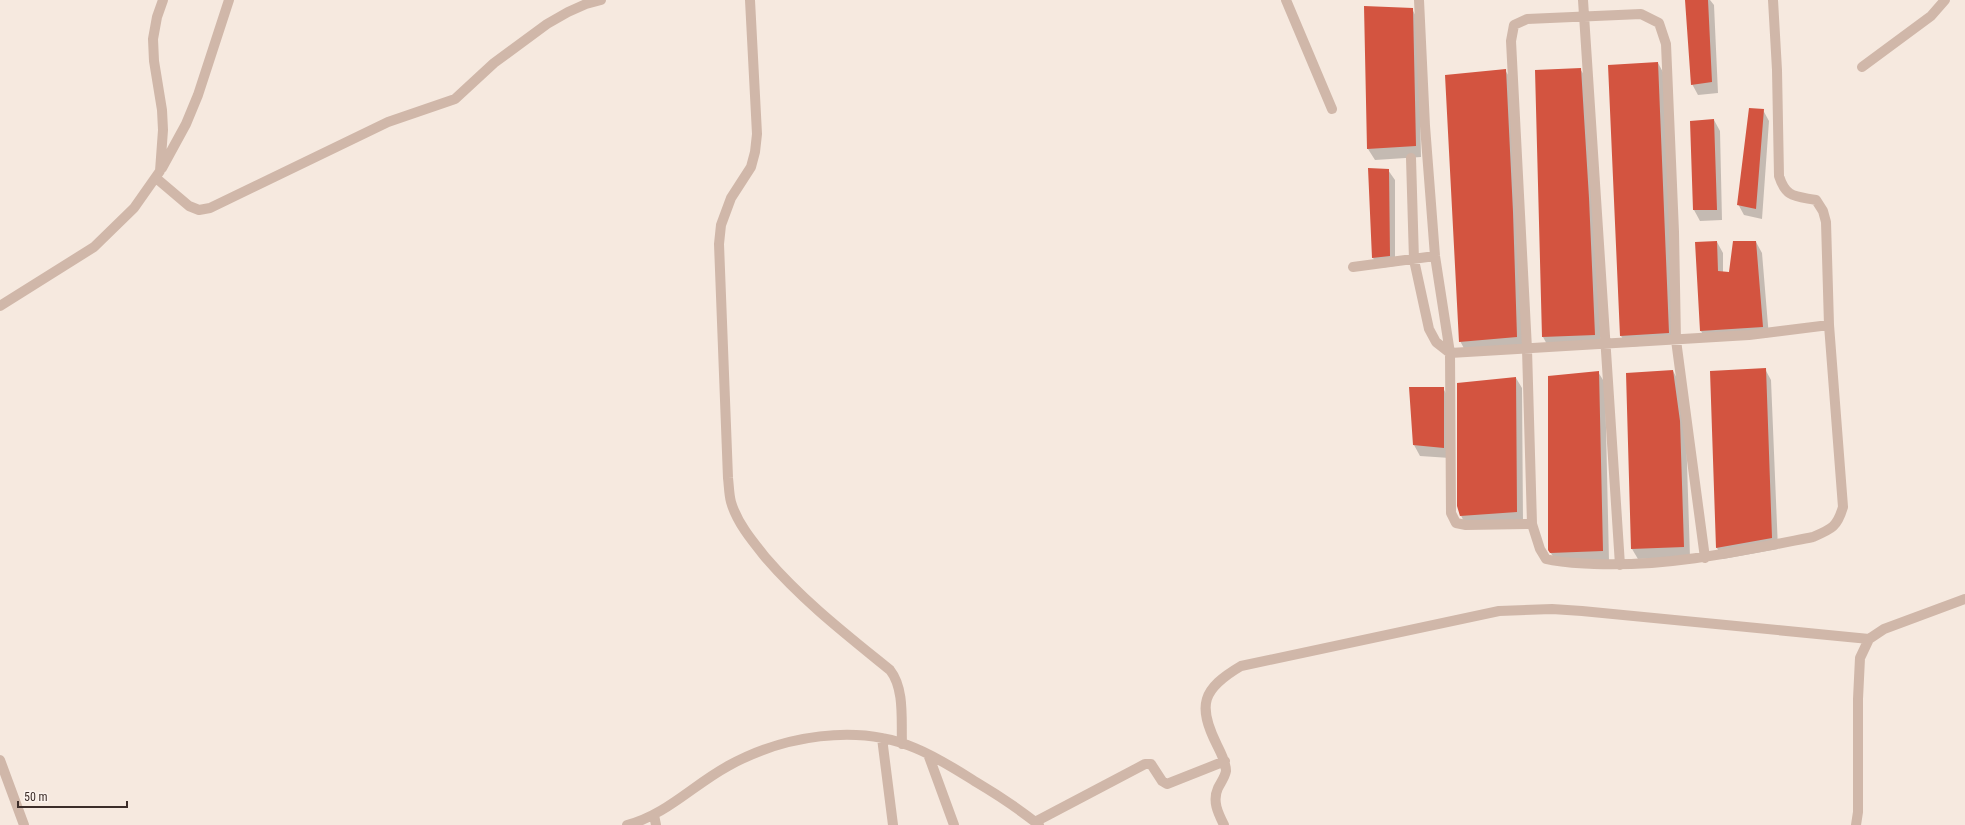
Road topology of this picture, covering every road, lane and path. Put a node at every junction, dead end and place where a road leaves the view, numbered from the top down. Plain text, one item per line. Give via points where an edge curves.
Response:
1 (163, 0) edge
2 (229, 0) edge
3 (601, 0) edge
4 (750, 0) edge
5 (1286, 0) edge
6 (1419, 0) edge
7 (1584, 0) edge
8 (1773, 0) edge
9 (1945, 0) edge
10 (1585, 18) junction
11 (1862, 67) dead end
12 (1332, 109) dead end
13 (1411, 158) dead end
14 (158, 174) junction
15 (1436, 256) junction
16 (1414, 260) junction
17 (1353, 267) dead end
18 (0, 306) edge
19 (1830, 324) junction
20 (1676, 340) junction
21 (1605, 344) junction
22 (1527, 349) junction
23 (1450, 353) junction
24 (1532, 524) junction
25 (1705, 558) junction
26 (1620, 565) junction
27 (1965, 599) edge
28 (1869, 639) junction
29 (882, 738) junction
30 (902, 744) junction
31 (928, 754) junction
32 (0, 760) edge
33 (1224, 761) junction
34 (655, 820) edge
35 (1037, 824) edge
36 (24, 825) edge
37 (627, 825) edge
38 (893, 825) edge
39 (954, 825) edge
40 (1224, 825) edge
41 (1856, 825) edge

1 - 14 street via 153,38 163,130
2 - 14 street via 198,95 186,124
3 - 14 street via 586,4 547,24 494,63 455,99 388,122 210,208 199,210 190,206
4 - 30 street via 757,134 755,152 751,167 731,198 721,225 719,244 731,502 740,523 780,574 817,611 890,670 896,678 899,688
5 - 12 street
6 - 15 street via 1424,110
7 - 10 street
8 - 19 street via 1779,176 1789,194 1816,200 1823,211 1826,222
9 - 11 street via 1931,16
10 - 20 street via 1641,14 1659,23 1666,44
10 - 21 street
10 - 22 street via 1527,19 1514,25 1511,41
13 - 16 street
14 - 18 street via 134,208 94,247
15 - 16 street
15 - 23 street
16 - 17 street
16 - 23 street via 1429,329 1436,342
19 - 20 street via 1749,335
19 - 25 street via 1843,507 1839,520 1828,531 1813,537
20 - 21 street
20 - 25 street
21 - 22 street
21 - 26 street
22 - 23 street
22 - 24 street
23 - 24 street via 1450,513 1456,523 1466,525
24 - 26 street via 1546,559 1556,562
25 - 26 street
27 - 28 street via 1884,629
28 - 33 street via 1582,611 1499,611 1241,666 1210,689 1204,706 1208,727
28 - 41 street via 1860,658
29 - 30 street
29 - 34 street via 820,736 784,742 727,766 698,784
29 - 38 street
30 - 31 street
31 - 35 street via 992,792
31 - 39 street
32 - 36 street
33 - 35 street via 1167,784 1162,782 1151,764 1145,764
33 - 40 street via 1226,772 1215,799
34 - 37 street

